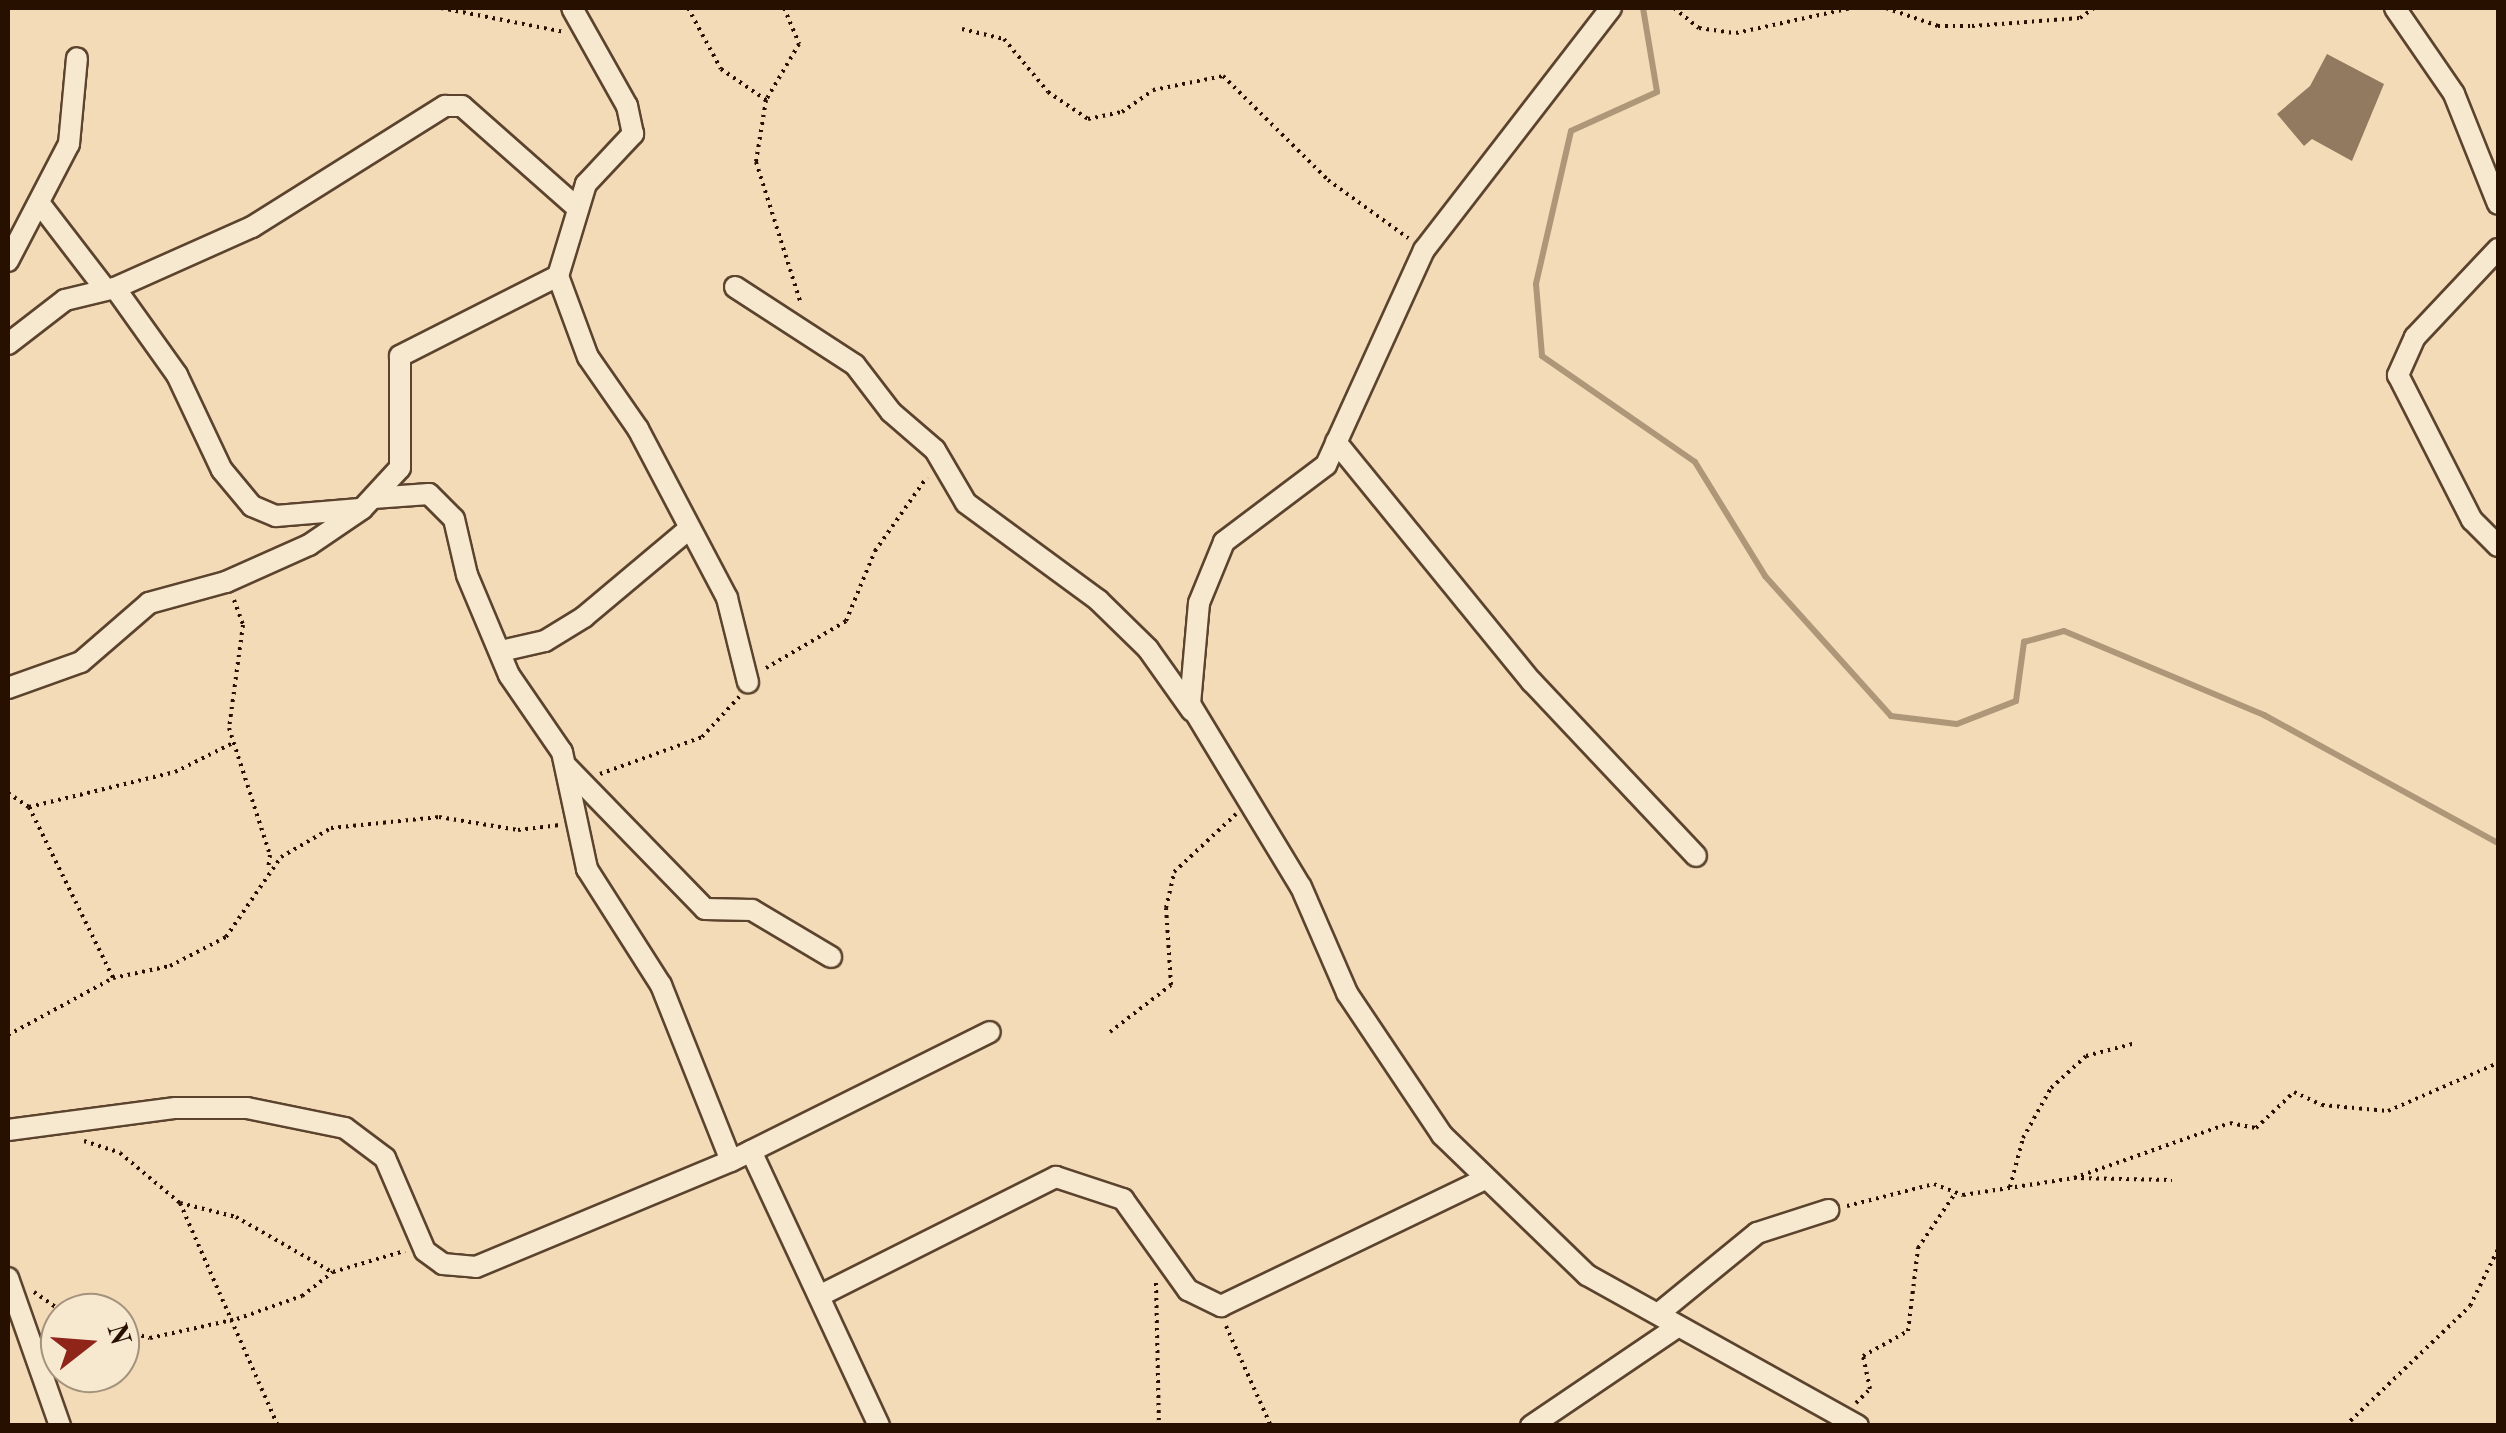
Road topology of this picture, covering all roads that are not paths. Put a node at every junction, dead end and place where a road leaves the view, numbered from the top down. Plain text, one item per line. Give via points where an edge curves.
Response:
1 (572, 8) edge
2 (1611, 8) edge
3 (2395, 8) edge
4 (77, 58) dead end
5 (40, 204) junction
6 (2498, 204) edge
7 (575, 206) junction
8 (2498, 249) edge
9 (8, 261) edge
10 (558, 276) junction
11 (735, 287) dead end
12 (111, 289) junction
13 (8, 344) edge
14 (1336, 442) junction
15 (367, 503) junction
16 (689, 529) junction
17 (2498, 546) edge
18 (501, 652) junction
19 (748, 682) road end
20 (8, 688) edge
21 (1192, 711) junction
22 (573, 772) junction
23 (1696, 856) dead end
24 (831, 957) dead end
25 (990, 1032) dead end
26 (8, 1130) edge
27 (751, 1151) junction
28 (730, 1161) junction
29 (1485, 1178) junction
30 (1828, 1210) road end
31 (8, 1278) edge
32 (821, 1295) junction
33 (1658, 1314) junction
34 (1677, 1327) junction
35 (1850, 1421) edge
36 (60, 1426) edge
37 (880, 1426) edge
38 (1530, 1426) edge

1 - 7 street via 627,106 633,134
2 - 14 street via 1424,250
3 - 6 street via 2454,94
4 - 5 street via 76,117
5 - 9 street
5 - 12 street
7 - 10 street
7 - 12 street via 454,104 399,129 252,227
8 - 17 street via 2415,336 2398,375 2472,520
10 - 15 street via 400,356 404,460
10 - 16 street via 588,357 638,429
11 - 21 street via 855,364 891,412 935,450 966,503 1098,600 1148,649
12 - 13 street via 64,300
12 - 15 street via 177,375 222,470 252,506 276,516
14 - 21 street via 1314,478 1224,542 1199,603
14 - 23 street via 1532,682
15 - 18 street via 415,491 442,503
15 - 20 street via 309,546 226,582 149,603 81,662
16 - 18 street via 564,630
16 - 19 street via 740,632
18 - 22 street
21 - 29 street via 1251,802 1394,1071
22 - 24 street via 706,910 752,910
22 - 28 street via 587,869 661,984
25 - 27 street
26 - 28 street via 176,1108 247,1108 346,1128 385,1158 425,1251 457,1266 494,1263
27 - 28 street
27 - 32 street
29 - 32 street via 1250,1296 1213,1305 1188,1290 1123,1199 1056,1177
29 - 33 street via 1587,1275
30 - 33 street via 1757,1233
31 - 36 street
32 - 37 street
33 - 34 street
34 - 35 street
34 - 38 street

